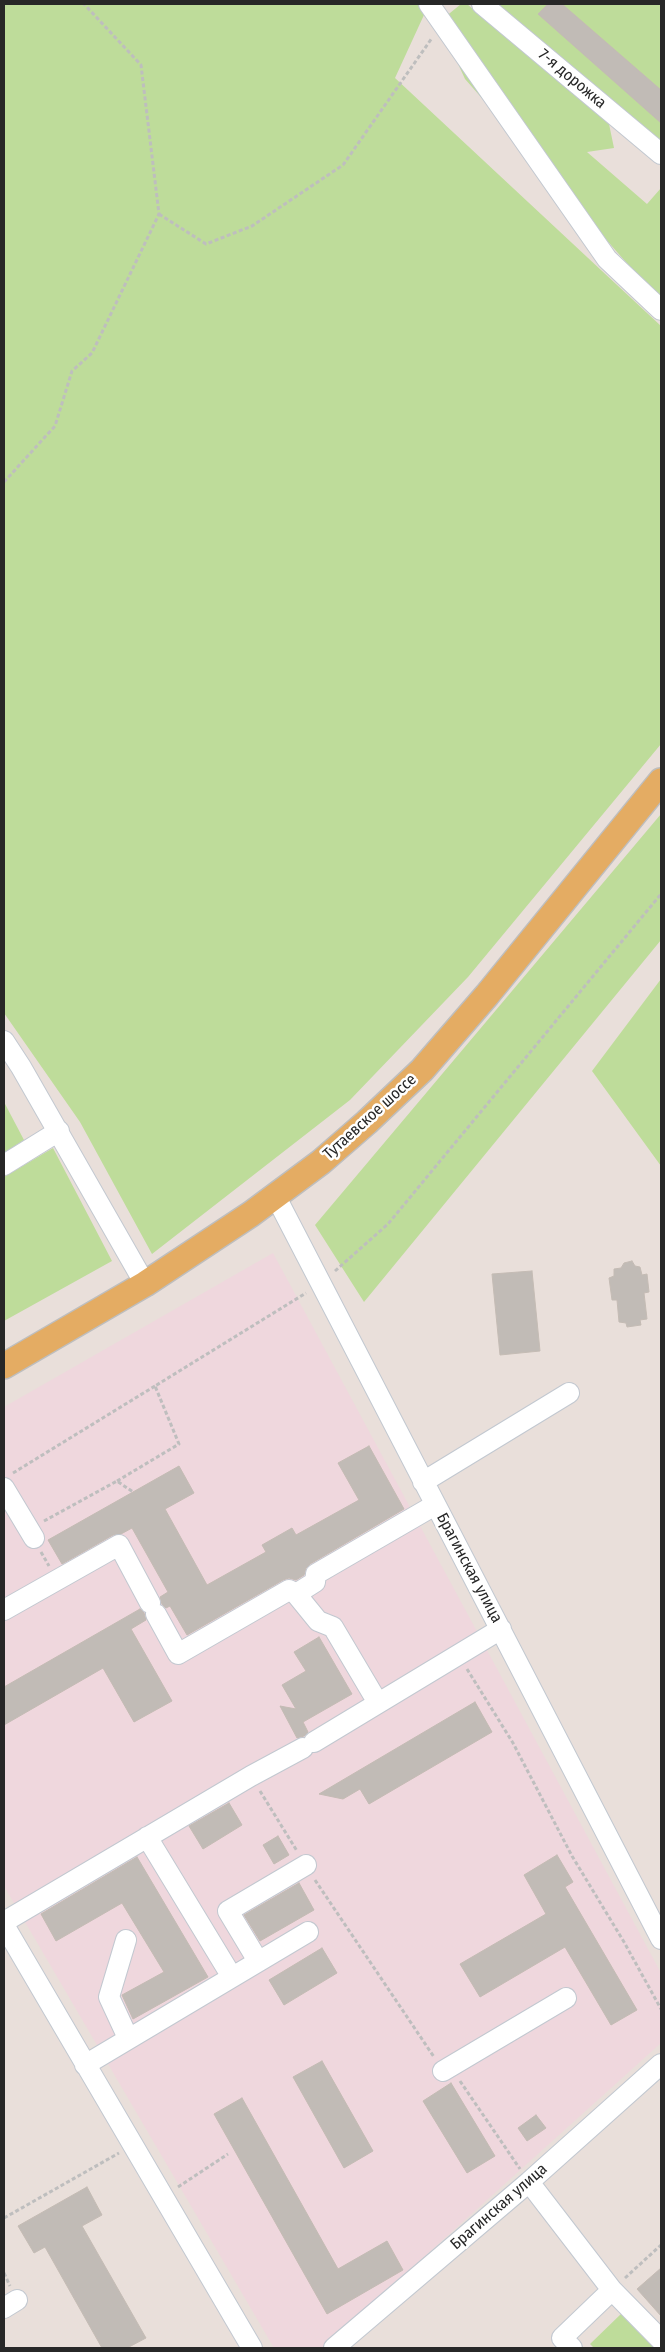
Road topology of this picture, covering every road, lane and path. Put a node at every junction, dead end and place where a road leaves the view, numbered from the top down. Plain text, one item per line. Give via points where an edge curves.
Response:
1 (84, 4) edge
2 (430, 4) edge
3 (482, 4) edge
4 (443, 23) junction
5 (661, 154) edge
6 (159, 214) junction
7 (661, 310) edge
8 (4, 482) edge
9 (661, 781) edge
10 (661, 894) edge
11 (4, 1041) edge
12 (59, 1131) junction
13 (4, 1165) edge
14 (276, 1197) junction
15 (145, 1284) junction
16 (320, 1285) junction
17 (4, 1366) edge
18 (155, 1386) junction
19 (569, 1393) dead end
20 (117, 1480) junction
21 (8, 1481) edge
22 (423, 1482) junction
23 (133, 1492) dead end
24 (435, 1505) junction
25 (31, 1534) junction
26 (56, 1579) junction
27 (296, 1594) junction
28 (4, 1610) edge
29 (501, 1629) junction
30 (459, 1654) junction
31 (378, 1703) junction
32 (251, 1776) junction
33 (147, 1837) junction
34 (306, 1865) junction
35 (4, 1923) edge
36 (308, 1932) dead end
37 (126, 1940) dead end
38 (661, 1940) edge
39 (258, 1961) junction
40 (232, 1977) junction
41 (566, 1998) dead end
42 (661, 2009) edge
43 (128, 2038) junction
44 (661, 2064) edge
45 (85, 2065) junction
46 (443, 2071) junction
47 (132, 2146) junction
48 (228, 2154) dead end
49 (529, 2182) junction
50 (163, 2197) junction
51 (4, 2218) edge
52 (661, 2245) edge
53 (612, 2290) junction
54 (661, 2340) edge
55 (562, 2345) edge
56 (252, 2348) edge
57 (334, 2348) edge

1 - 6 path via 141,64
2 - 4 street
3 - 5 street, 7-я дорожка
4 - 6 path via 343,165 252,226 206,244
4 - 7 street via 607,259
6 - 8 path via 92,353 72,371 55,426
9 - 14 main road, Тутаевское шоссе via 422,1070 321,1162
10 - 16 path via 388,1224
11 - 12 street
12 - 13 street
12 - 15 street
14 - 15 main road, Тутаевское шоссе
14 - 16 street, Брагинская улица
15 - 17 main road, Тутаевское шоссе
16 - 18 path
16 - 22 street, Брагинская улица
18 - 20 path via 179,1444
18 - 21 path
19 - 22 street
20 - 23 path
20 - 25 path
21 - 25 street
22 - 24 street, Брагинская улица
24 - 27 street via 316,1574 315,1582
24 - 29 street, Брагинская улица
25 - 26 path
26 - 27 street via 119,1545 178,1654 289,1590
26 - 28 street
27 - 31 street via 318,1621 333,1627
29 - 30 street
29 - 38 street, Брагинская улица
30 - 31 street
30 - 42 path via 513,1743 572,1856
31 - 32 street
32 - 33 street
32 - 34 path
33 - 35 street
33 - 40 street
34 - 39 street via 228,1911
34 - 46 path
35 - 45 street
36 - 39 street
37 - 43 street via 110,1997
39 - 40 street
40 - 43 street
41 - 46 street
43 - 45 street
44 - 49 street, Брагинская улица
45 - 47 street
46 - 49 path via 456,2076
47 - 50 street
47 - 51 path
48 - 50 path
49 - 53 street
49 - 57 street, Брагинская улица
50 - 56 street
52 - 53 path
53 - 54 street
53 - 55 street

